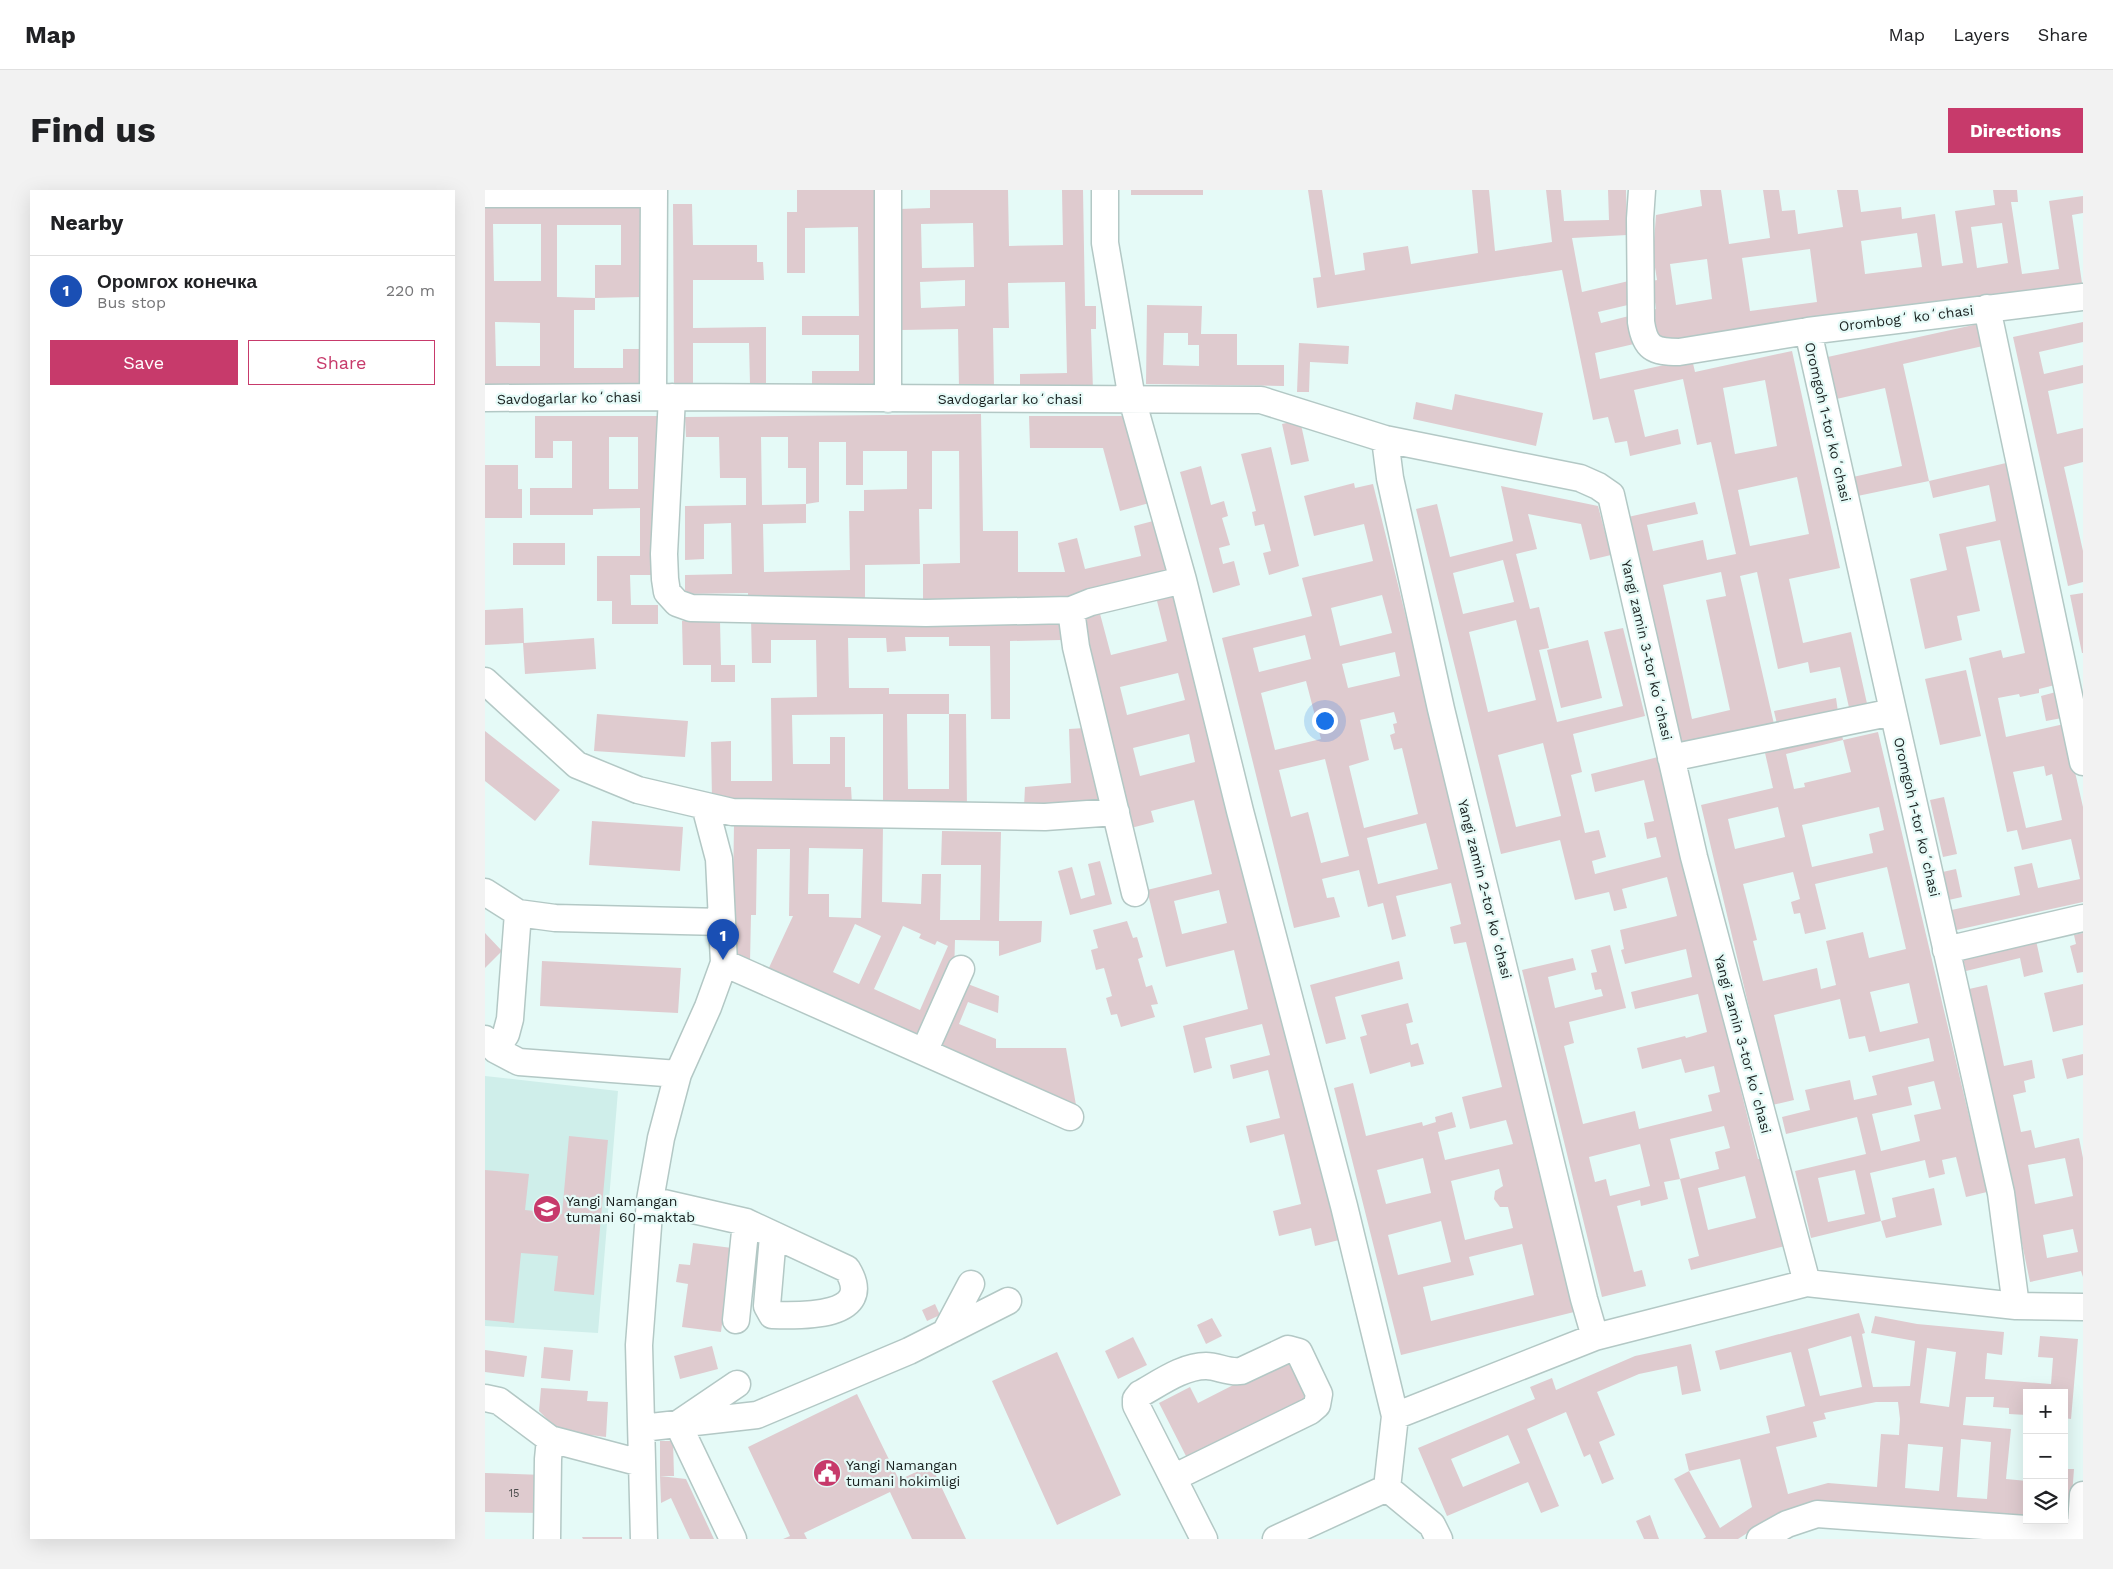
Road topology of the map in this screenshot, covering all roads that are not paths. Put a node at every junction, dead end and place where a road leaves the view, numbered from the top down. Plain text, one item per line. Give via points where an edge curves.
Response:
1 (888, 190) edge
2 (1105, 190) edge
3 (1642, 190) edge
4 (654, 192) edge
5 (485, 194) edge
6 (2083, 297) edge
7 (1987, 308) junction
8 (1808, 331) junction
9 (662, 397) junction
10 (485, 398) edge
11 (888, 398) junction
12 (1132, 399) junction
13 (1385, 439) junction
14 (1183, 580) junction
15 (1071, 610) junction
16 (485, 681) edge
17 (1893, 712) junction
18 (1671, 758) junction
19 (2083, 762) edge
20 (705, 806) junction
21 (1115, 812) junction
22 (485, 892) edge
23 (1135, 893) dead end
24 (518, 913) junction
25 (2083, 918) edge
26 (722, 922) junction
27 (1947, 950) junction
28 (724, 963) junction
29 (961, 969) dead end
30 (491, 1044) edge
31 (924, 1052) junction
32 (679, 1074) junction
33 (1070, 1117) dead end
34 (650, 1200) junction
35 (746, 1222) junction
36 (773, 1236) dead end
37 (1807, 1283) junction
38 (971, 1284) dead end
39 (1008, 1301) dead end
40 (2016, 1306) junction
41 (2083, 1307) edge
42 (735, 1320) dead end
43 (945, 1333) junction
44 (1595, 1337) junction
45 (737, 1384) dead end
46 (485, 1398) edge
47 (1395, 1416) junction
48 (678, 1424) junction
49 (642, 1428) junction
50 (550, 1438) junction
51 (641, 1463) junction
52 (1173, 1478) junction
53 (1387, 1488) junction
54 (2083, 1495) edge
55 (2081, 1536) edge
56 (547, 1539) edge
57 (644, 1539) edge
58 (733, 1539) edge
59 (1204, 1539) edge
60 (1275, 1539) edge
61 (1439, 1539) edge
62 (1760, 1539) edge

1 - 11 street
2 - 12 street via 1105,243
3 - 8 street, Orombogʻ koʻchasi via 1641,322 1643,337 1650,347 1661,352 1679,352
4 - 5 street, Savdogarlar koʻchasi
4 - 9 street, Savdogarlar koʻchasi
6 - 7 street, Orombogʻ koʻchasi
7 - 8 street, Orombogʻ koʻchasi
7 - 19 street
8 - 17 street, Oromgoh 1-tor koʻchasi
9 - 10 street, Savdogarlar koʻchasi
9 - 11 street, Savdogarlar koʻchasi
9 - 15 street via 664,554 667,592 677,603 691,608 926,612
11 - 12 street, Savdogarlar koʻchasi
12 - 13 street, Yangi zamin 3-tor koʻchasi via 1261,400
12 - 14 street
13 - 18 street, Yangi zamin 3-tor koʻchasi via 1580,478 1611,495
13 - 44 street, Yangi zamin 2-tor koʻchasi via 1390,478 1441,709
14 - 15 street via 1091,602
14 - 47 street
15 - 21 street via 1076,647
16 - 20 street via 577,765 638,790
17 - 18 street
17 - 27 street, Oromgoh 1-tor koʻchasi
18 - 37 street, Yangi zamin 3-tor koʻchasi via 1741,1040
20 - 21 street via 732,812 1045,817
20 - 26 street via 719,859
21 - 23 street
22 - 24 street
24 - 26 street via 555,918
24 - 30 street via 510,1019 505,1034
25 - 27 street
26 - 28 street
27 - 40 street, Oromgoh 1-tor koʻchasi via 2001,1193
28 - 31 street
28 - 32 street
29 - 31 street
30 - 32 street via 519,1062
31 - 33 street
32 - 34 street via 661,1138
34 - 35 street
34 - 49 street via 639,1345
35 - 36 street
35 - 42 street
37 - 40 street
37 - 44 street
38 - 43 street
39 - 43 street
40 - 41 street
43 - 48 street via 757,1415
44 - 47 street
45 - 48 street
46 - 50 street via 499,1401
47 - 53 street
48 - 49 street
48 - 58 street
49 - 51 street
50 - 51 street
50 - 56 street
51 - 57 street
52 - 52 street via 1136,1405 1140,1394 1194,1367 1214,1366 1232,1373 1288,1349 1299,1352 1319,1394 1317,1405
52 - 59 street
53 - 60 street
53 - 61 street via 1432,1525
54 - 55 street
55 - 62 street via 1817,1514 1787,1524

